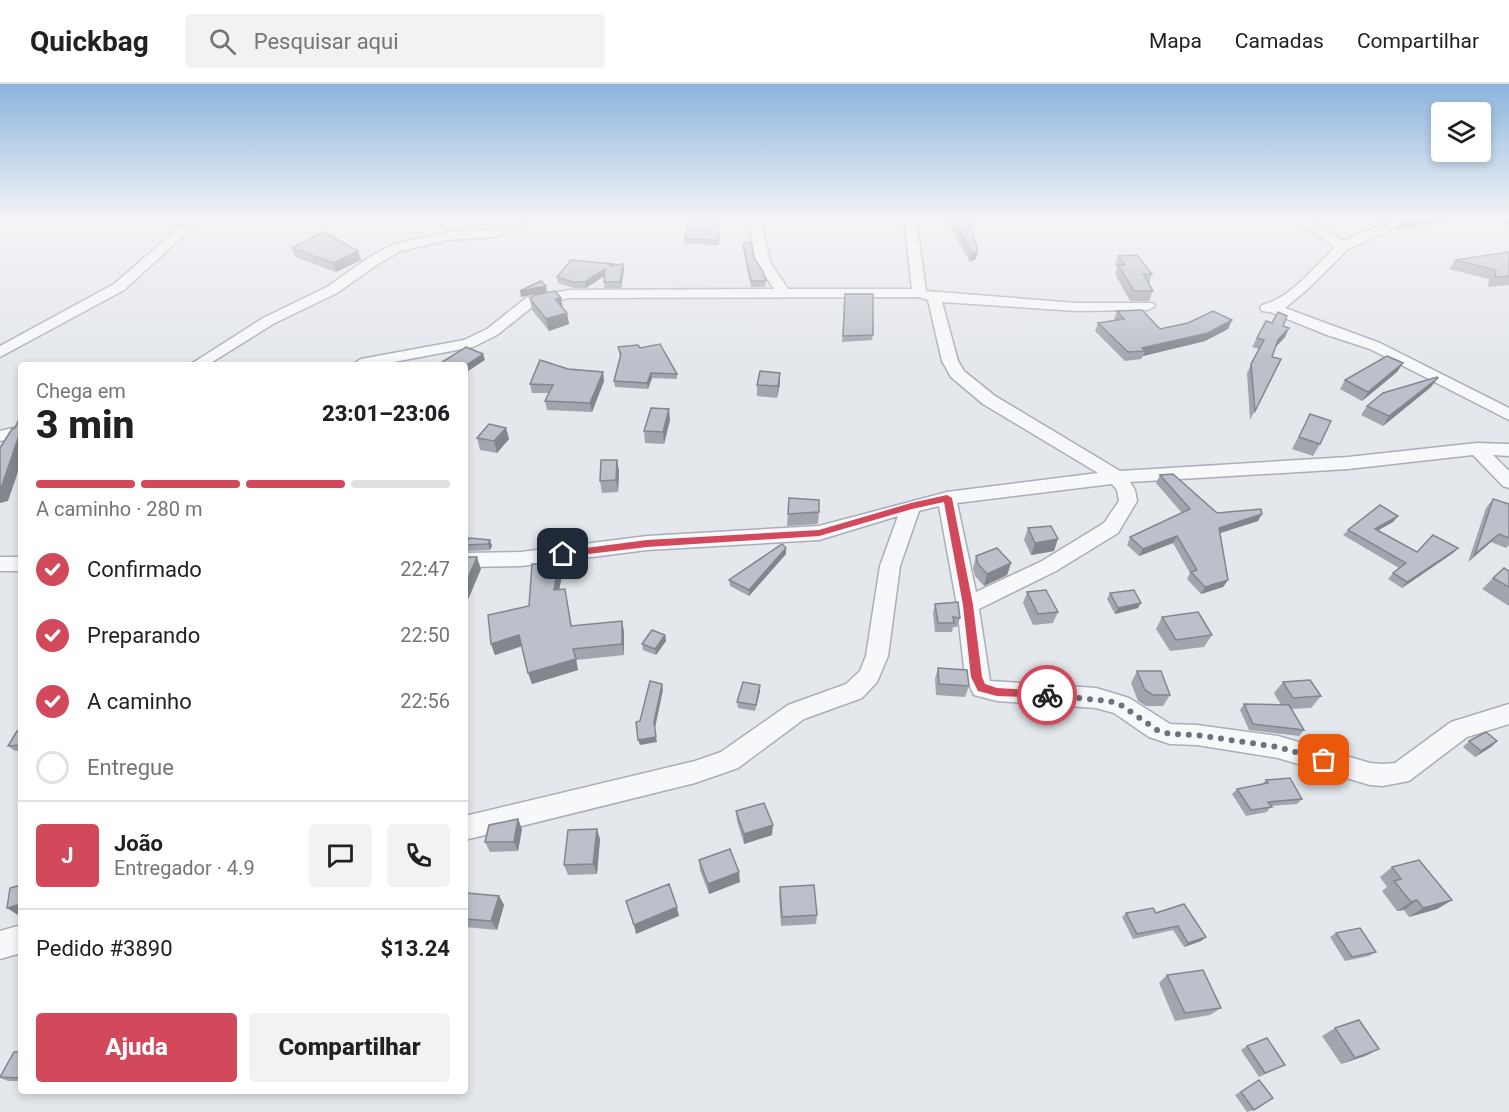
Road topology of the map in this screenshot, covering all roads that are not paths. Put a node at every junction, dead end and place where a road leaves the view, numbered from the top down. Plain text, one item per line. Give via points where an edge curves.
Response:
1 (143, 266) edge
2 (366, 266) edge
3 (767, 266) edge
4 (917, 266) edge
5 (1323, 266) edge
6 (784, 293) junction
7 (926, 295) junction
8 (1148, 306) dead end
9 (0, 352) edge
10 (202, 362) edge
11 (371, 362) edge
12 (1509, 415) edge
13 (18, 432) edge
14 (0, 436) edge
15 (1477, 448) junction
16 (1509, 450) edge
17 (1117, 477) junction
18 (1509, 482) edge
19 (947, 498) junction
20 (911, 506) junction
21 (468, 560) edge
22 (0, 564) edge
23 (18, 564) edge
24 (968, 605) junction
25 (1509, 714) edge
26 (468, 827) edge
27 (18, 940) edge
28 (0, 945) edge

1 - 9 street via 119,287
2 - 10 street via 332,290 268,321
3 - 6 street
4 - 7 street
5 - 12 street via 1270,308 1383,349
6 - 7 street
6 - 11 street via 547,296 522,306 482,339
7 - 8 street via 1077,306
7 - 17 street via 950,361 964,381 988,400
13 - 14 street
15 - 16 street
15 - 17 street via 1348,463
15 - 18 street
17 - 19 street
17 - 24 street via 1128,501 1111,528 1049,566
19 - 20 street
19 - 24 street
20 - 21 street via 819,533 647,543 521,559
20 - 26 street via 890,566 877,656 869,676 854,691 796,712 729,760
22 - 23 street
24 - 25 street via 976,677 982,688 1109,701 1170,734 1278,747 1383,775 1400,773 1459,729
27 - 28 street

